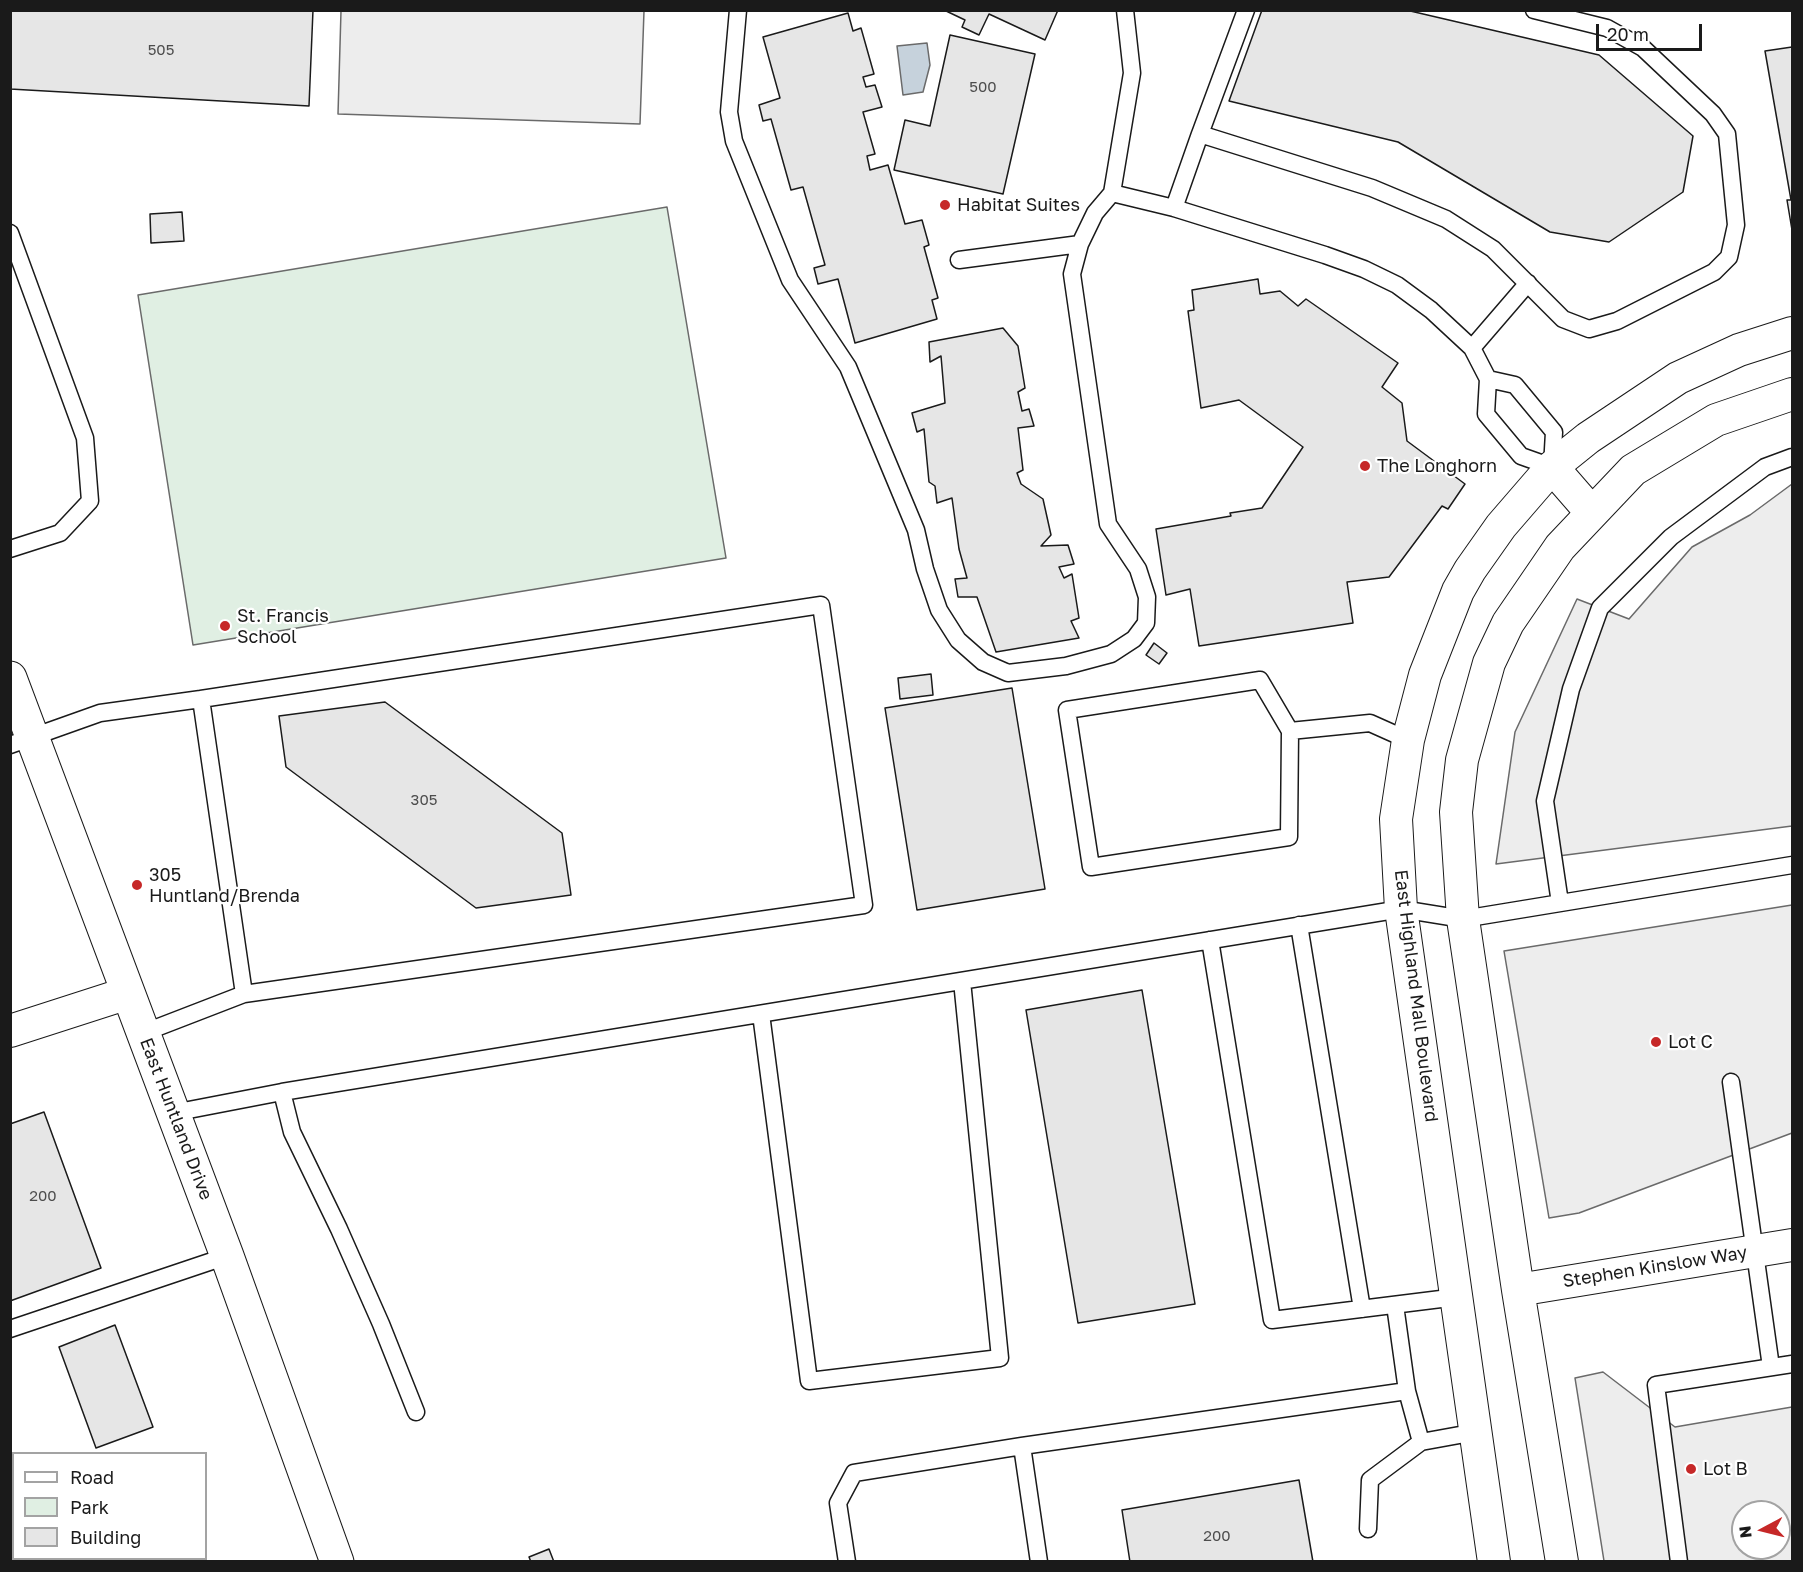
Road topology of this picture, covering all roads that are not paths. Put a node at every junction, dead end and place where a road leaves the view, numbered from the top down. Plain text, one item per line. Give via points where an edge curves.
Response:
1 (738, 10) edge
2 (1125, 10) edge
3 (1246, 10) edge
4 (1534, 10) edge
5 (1200, 134) junction
6 (1112, 193) junction
7 (1174, 208) junction
8 (10, 233) edge
9 (1080, 244) junction
10 (959, 260) dead end
11 (1528, 283) junction
12 (1792, 333) edge
13 (1472, 348) junction
14 (1488, 379) junction
15 (1792, 394) edge
16 (1792, 457) edge
17 (1552, 467) junction
18 (1592, 513) junction
19 (10, 549) edge
20 (10, 678) edge
21 (201, 699) junction
22 (1290, 731) junction
23 (1408, 740) junction
24 (21, 741) edge
25 (1792, 865) edge
26 (1560, 903) junction
27 (1401, 909) junction
28 (1463, 919) junction
29 (1299, 925) junction
30 (1210, 940) junction
31 (962, 981) junction
32 (128, 993) junction
33 (244, 994) junction
34 (761, 1014) junction
35 (10, 1031) edge
36 (143, 1033) junction
37 (1731, 1082) dead end
38 (282, 1092) junction
39 (173, 1113) junction
40 (1792, 1245) edge
41 (1754, 1251) junction
42 (227, 1256) junction
43 (1518, 1290) junction
44 (1457, 1297) junction
45 (1395, 1305) junction
46 (1362, 1309) junction
47 (10, 1329) edge
48 (1792, 1364) edge
49 (1771, 1368) junction
50 (1407, 1391) junction
51 (416, 1412) dead end
52 (1476, 1432) junction
53 (1421, 1442) junction
54 (1022, 1446) junction
55 (1368, 1529) dead end
56 (337, 1562) edge
57 (847, 1562) edge
58 (1039, 1562) edge
59 (1494, 1562) edge
60 (1562, 1562) edge
61 (1679, 1562) edge

1 - 9 lane via 729,112 734,141 790,280 848,367 916,530 939,610 958,640 983,662 1008,673 1066,666 1111,654 1134,639 1146,623 1147,597 1138,569 1108,524 1072,274
2 - 6 lane via 1132,73
3 - 5 lane
4 - 11 lane via 1607,28 1643,48 1713,114 1727,134 1736,225 1729,257 1714,272 1617,321 1589,329 1563,319
5 - 7 lane
5 - 11 lane via 1372,188 1446,219 1493,249
6 - 7 lane
6 - 9 lane via 1095,213
7 - 13 lane via 1364,269 1431,310
8 - 19 lane via 86,438 90,501 60,533
9 - 10 lane
11 - 13 lane
12 - 17 street, East Highland Mall Boulevard via 1739,350 1678,378
13 - 14 lane
14 - 17 lane via 1486,414 1521,456
14 - 17 lane via 1515,385 1554,432
15 - 18 street via 1716,420 1633,470
16 - 26 lane via 1766,467 1671,537 1600,608 1571,689 1545,801
17 - 18 street
17 - 23 street, East Highland Mall Boulevard via 1501,526 1458,591 1425,675
18 - 28 street via 1560,547 1508,623 1489,663 1462,760 1456,812
20 - 24 street, East Huntland Drive
21 - 24 lane via 100,713
21 - 33 lane
21 - 33 lane via 821,605 864,905
22 - 22 lane via 1260,680 1067,710 1091,867 1289,837
22 - 23 lane via 1370,723
23 - 27 street, East Highland Mall Boulevard via 1396,819
24 - 32 street, East Huntland Drive
25 - 26 lane
26 - 28 lane
27 - 28 lane
27 - 29 lane
27 - 44 street, East Highland Mall Boulevard
28 - 43 street
29 - 30 lane
29 - 46 lane
30 - 31 lane
30 - 46 lane via 1272,1320
31 - 34 lane
31 - 34 lane via 1000,1358 809,1381
32 - 35 street
32 - 36 street, East Huntland Drive
33 - 36 lane
34 - 38 lane
36 - 39 street, East Huntland Drive
37 - 41 lane
38 - 39 lane
38 - 51 lane via 292,1132 344,1240
39 - 42 street, East Huntland Drive
40 - 41 street, Stephen Kinslow Way
41 - 43 street, Stephen Kinslow Way
41 - 49 lane
42 - 47 lane
42 - 56 street, East Huntland Drive
43 - 60 street
44 - 45 lane
44 - 52 street, East Highland Mall Boulevard
45 - 46 lane
45 - 50 lane
48 - 49 lane
49 - 61 lane via 1656,1385
50 - 53 lane
50 - 54 lane
52 - 53 lane
52 - 59 street, East Highland Mall Boulevard
53 - 55 lane via 1370,1480
54 - 57 lane via 854,1473 838,1503
54 - 58 lane

